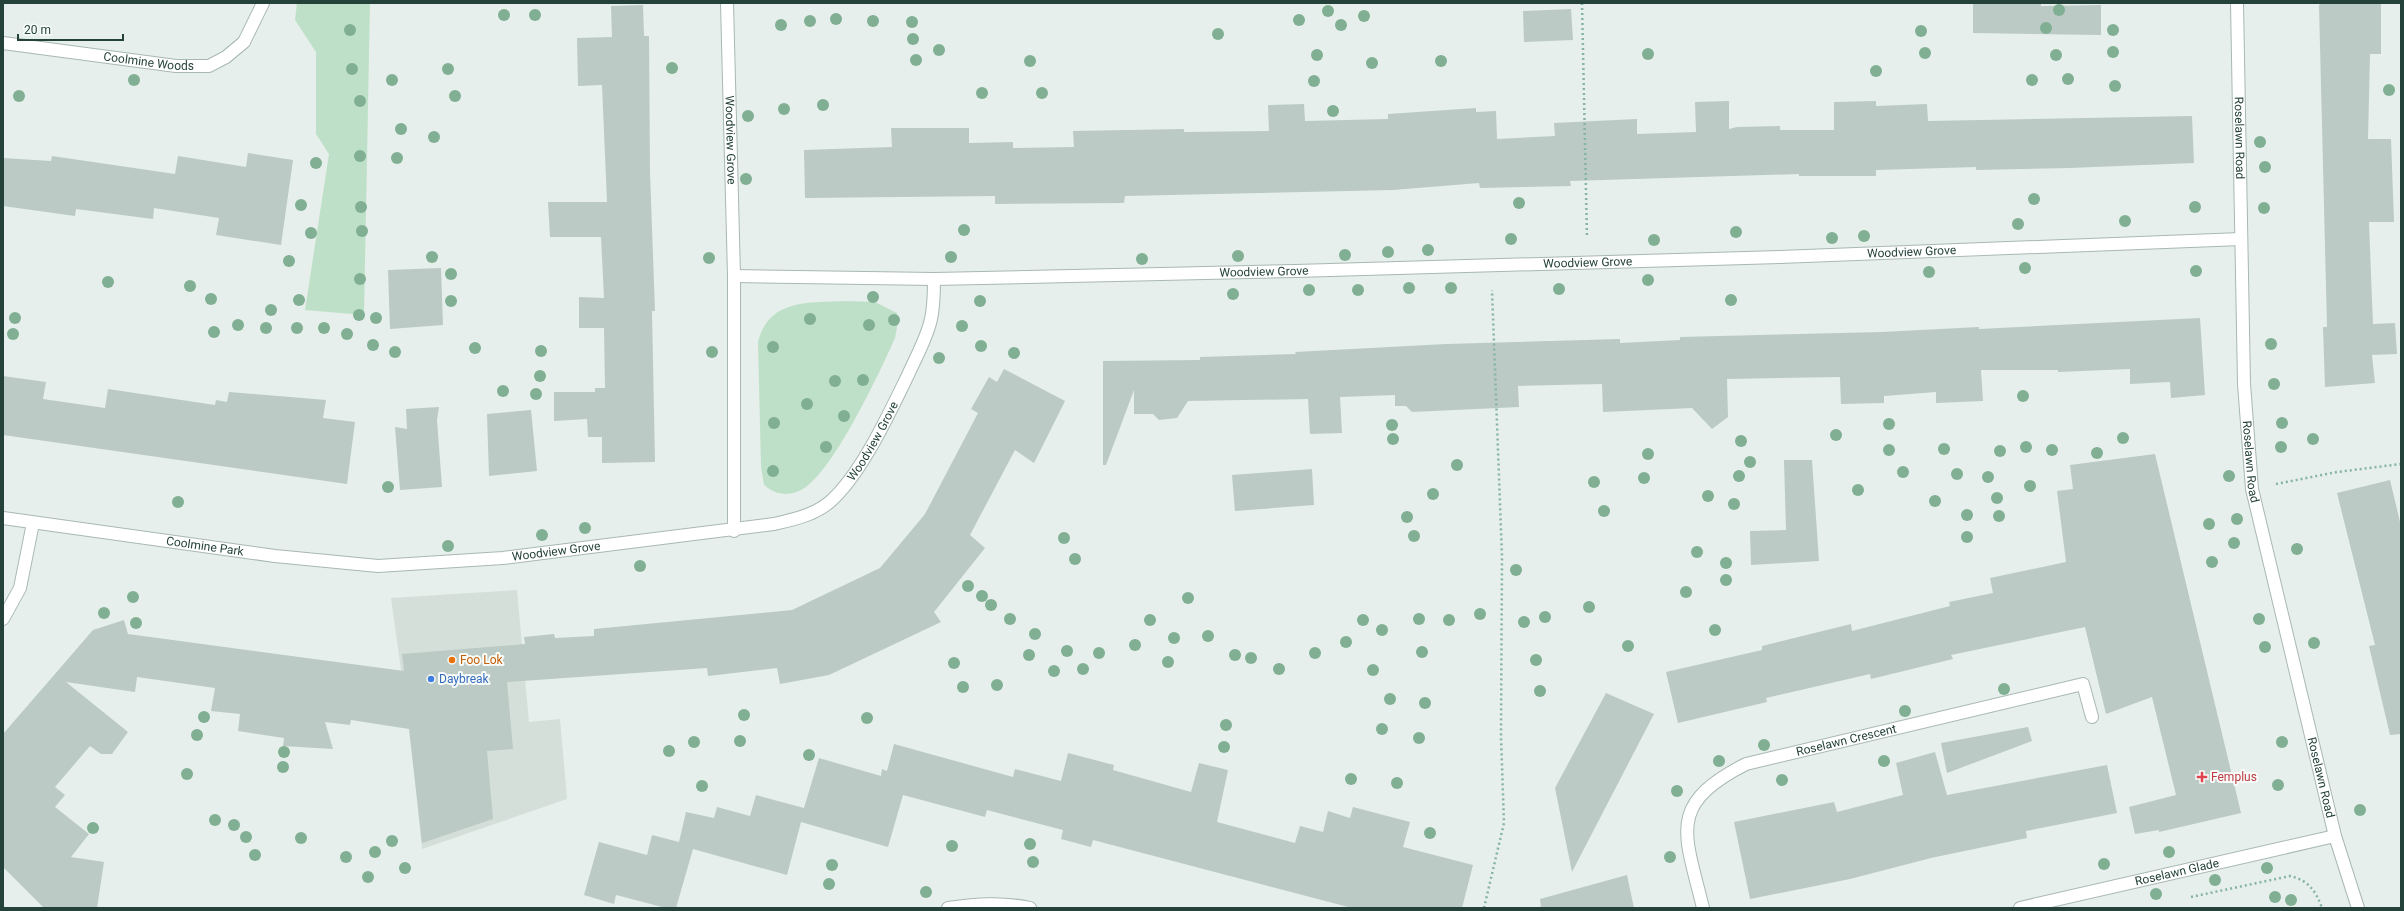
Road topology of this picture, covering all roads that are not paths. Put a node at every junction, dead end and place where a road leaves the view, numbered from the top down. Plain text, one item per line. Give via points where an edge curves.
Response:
1 (263, 3) edge
2 (727, 3) edge
3 (2237, 3) edge
4 (3, 43) edge
5 (2241, 239) junction
6 (734, 276) junction
7 (934, 279) junction
8 (3, 518) edge
9 (33, 523) junction
10 (734, 531) junction
11 (378, 566) joint
12 (3, 619) edge
13 (2092, 717) dead end
14 (2335, 836) junction
15 (948, 908) edge
16 (1030, 908) edge
17 (1703, 908) edge
18 (2020, 908) edge
19 (2358, 908) edge

1 - 4 street, Coolmine Woods via 244,42 226,57 209,66 176,66
2 - 6 street, Woodview Grove
3 - 5 street, Roselawn Road
5 - 7 street, Woodview Grove via 1588,263
5 - 14 street, Roselawn Road via 2244,384 2252,489
6 - 7 street, Woodview Grove
6 - 10 street, Woodview Grove
7 - 10 street, Woodview Grove via 931,319 918,353 859,466 835,497 821,508 803,516
8 - 9 street, Coolmine Park
9 - 11 street, Coolmine Park via 275,556
9 - 12 street via 20,588
10 - 11 street, Woodview Grove via 503,558
13 - 17 street, Roselawn Crescent via 2083,684 1746,764 1720,777 1705,790 1696,799 1688,818 1686,841
14 - 18 street, Roselawn Glade
14 - 19 street, Roselawn Road
15 - 16 street via 979,903 1005,903

